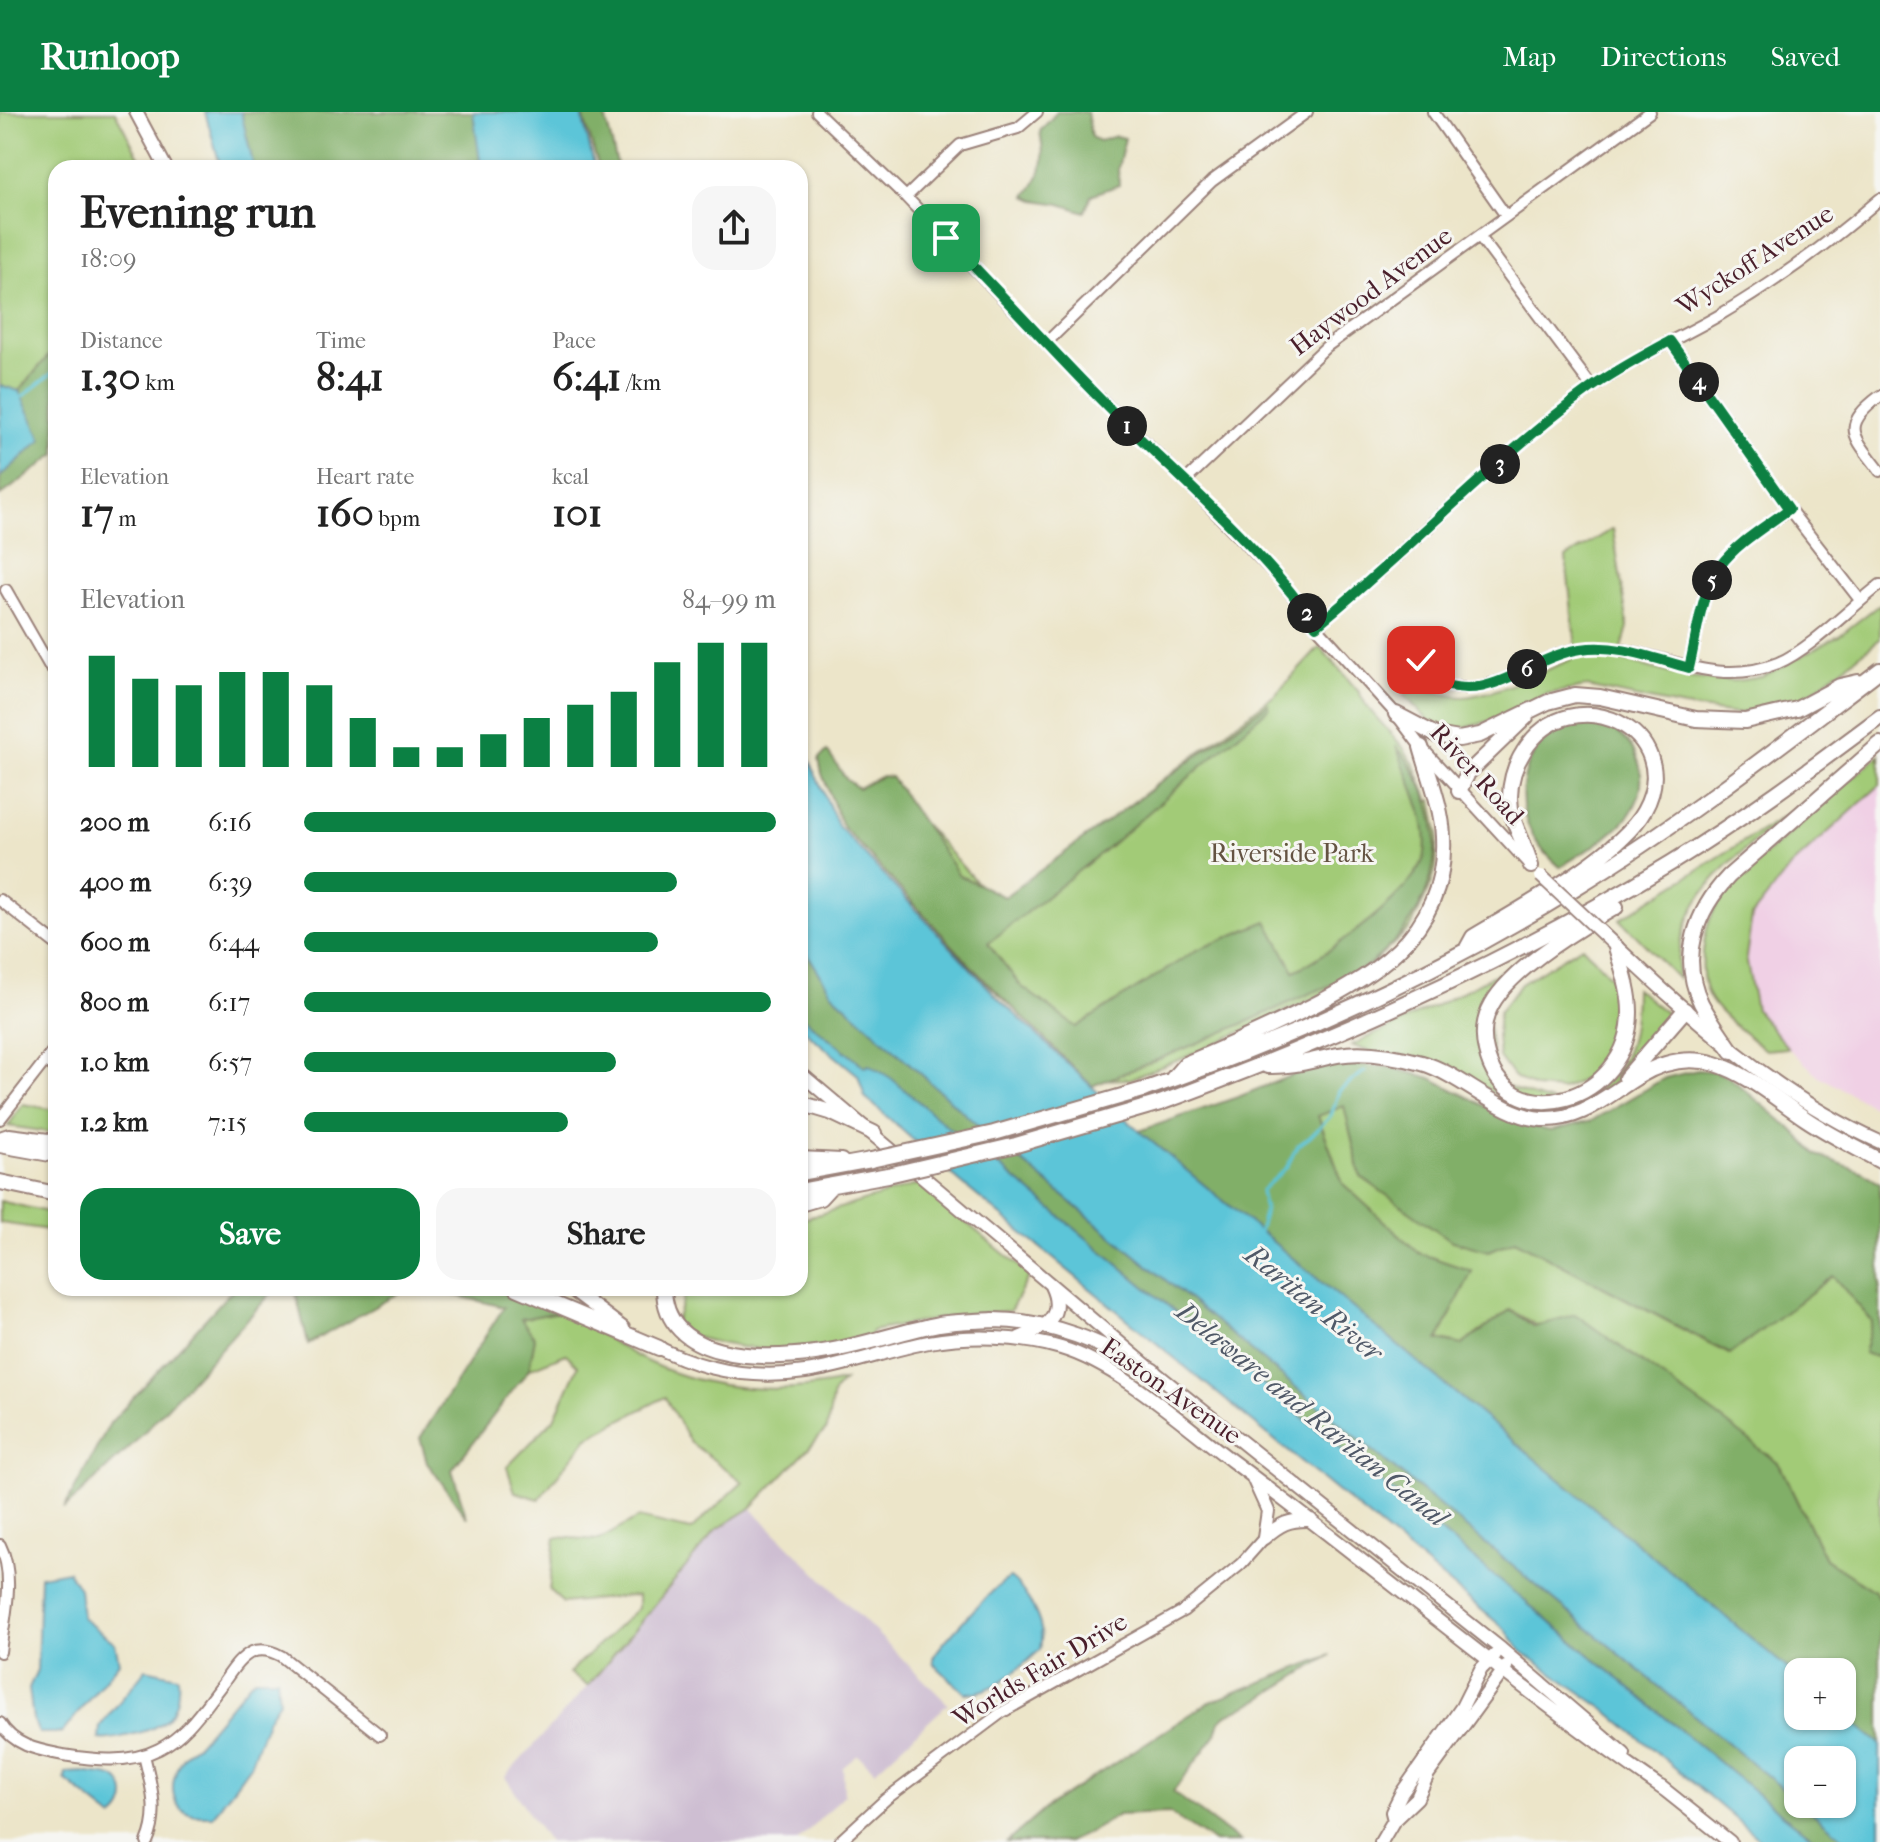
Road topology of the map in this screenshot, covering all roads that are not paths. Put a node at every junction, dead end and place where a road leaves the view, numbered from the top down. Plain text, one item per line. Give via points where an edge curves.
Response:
1 (817, 112) edge
2 (1037, 112) edge
3 (1307, 112) edge
4 (1433, 112) edge
5 (1650, 112) edge
6 (138, 116) edge
7 (162, 160) edge
8 (906, 197) junction
9 (1880, 199) edge
10 (1506, 216) junction
11 (1480, 237) junction
12 (1670, 341) junction
13 (1046, 343) junction
14 (1592, 387) junction
15 (1880, 396) edge
16 (1880, 471) edge
17 (1185, 481) junction
18 (1789, 509) junction
19 (1880, 585) edge
20 (6, 590) dead end
21 (1860, 600) junction
22 (1316, 626) junction
23 (48, 663) edge
24 (1689, 668) junction
25 (1880, 670) edge
26 (1867, 679) junction
27 (1431, 680) dead end
28 (1532, 711) junction
29 (1396, 714) junction
30 (1880, 717) edge
31 (1880, 744) edge
32 (1421, 747) junction
33 (1459, 791) junction
34 (1673, 862) junction
35 (1536, 871) junction
36 (0, 900) edge
37 (48, 938) edge
38 (1616, 947) junction
39 (1465, 952) junction
40 (1685, 1010) junction
41 (1732, 1051) junction
42 (48, 1057) edge
43 (46, 1060) joint
44 (1262, 1066) junction
45 (808, 1079) edge
46 (1171, 1081) junction
47 (1616, 1091) junction
48 (808, 1105) edge
49 (3, 1114) edge
50 (874, 1133) junction
51 (48, 1141) edge
52 (0, 1142) edge
53 (1880, 1142) edge
54 (48, 1153) edge
55 (808, 1159) edge
56 (868, 1161) junction
57 (1880, 1161) edge
58 (808, 1172) edge
59 (0, 1182) edge
60 (831, 1186) junction
61 (808, 1190) edge
62 (48, 1192) edge
63 (808, 1202) edge
64 (1050, 1284) junction
65 (536, 1296) edge
66 (580, 1296) edge
67 (665, 1296) edge
68 (1046, 1325) junction
69 (1016, 1340) junction
70 (659, 1348) junction
71 (1153, 1371) junction
72 (1251, 1475) junction
73 (1311, 1520) junction
74 (1264, 1538) junction
75 (0, 1545) edge
76 (0, 1561) edge
77 (7, 1572) junction
78 (1501, 1649) junction
79 (0, 1652) edge
80 (1512, 1660) junction
81 (1490, 1661) junction
82 (1503, 1671) junction
83 (0, 1723) edge
84 (380, 1735) dead end
85 (144, 1755) junction
86 (1666, 1791) junction
87 (1394, 1820) junction
88 (147, 1842) edge
89 (839, 1842) edge
90 (1381, 1842) edge
91 (1730, 1842) edge

1 - 8 street, River Road
2 - 8 street via 1018,128 960,145
3 - 13 street via 1212,181
4 - 10 street
5 - 10 street
6 - 7 main road
8 - 13 street, River Road
9 - 12 street, Wyckoff Avenue via 1826,245
10 - 11 street, Haywood Avenue
11 - 14 street
11 - 17 street, Haywood Avenue via 1327,346
12 - 14 street, Wyckoff Avenue
12 - 18 street
13 - 17 street, River Road
14 - 22 street, Wyckoff Avenue
15 - 16 street via 1855,420 1854,434
17 - 22 street, River Road via 1279,578
18 - 21 street
18 - 24 street via 1720,565 1706,596
19 - 21 street
20 - 23 street
21 - 24 street via 1779,662 1722,672
22 - 29 street, River Road
24 - 27 street via 1601,647 1565,652 1482,688 1458,689
25 - 26 highway
26 - 28 highway via 1840,686 1797,709 1745,721 1687,718 1587,694 1562,697
26 - 39 highway via 1628,854
28 - 29 highway via 1459,739 1436,735
28 - 33 highway via 1468,773
29 - 32 street, River Road
30 - 34 highway
31 - 41 highway via 1729,876 1700,916 1692,946 1694,981 1701,1004
32 - 33 street, River Road
32 - 46 highway via 1444,847 1434,898 1415,933 1382,965 1336,995 1185,1064
33 - 35 street, River Road
34 - 38 highway via 1669,876 1549,949 1496,997 1486,1020 1485,1047 1493,1070 1510,1089 1540,1101 1564,1100 1588,1090 1610,1069 1629,1024
34 - 44 highway via 1464,977
35 - 38 main road, River Road, bridge
35 - 39 highway via 1515,830 1510,795 1515,767 1529,742 1552,722 1578,713 1604,715 1627,726 1645,744 1652,769 1650,798 1637,822 1587,865 1473,937
36 - 37 street
38 - 40 main road, River Road
39 - 46 highway via 1320,1022
40 - 41 main road, River Road
40 - 47 highway
41 - 53 main road, River Road via 1823,1112
42 - 43 street
43 - 49 street
44 - 47 highway via 1290,1067 1340,1055 1391,1056 1439,1069 1511,1110 1542,1119 1578,1114
44 - 60 highway, bridge via 1031,1141
45 - 50 main road, Easton Avenue
46 - 56 highway, bridge via 994,1133
47 - 57 highway via 1670,1062 1716,1062
48 - 50 highway
50 - 64 main road, Easton Avenue
51 - 52 highway via 9,1136
52 - 54 highway
55 - 56 highway
56 - 58 highway
59 - 62 highway
60 - 61 highway
60 - 63 highway
64 - 68 main road via 1056,1304
64 - 71 main road, Easton Avenue
65 - 70 highway
66 - 70 main road, Easton Avenue
67 - 68 highway via 667,1311 684,1335 710,1348 745,1354 817,1353 955,1322
68 - 69 main road
68 - 71 highway via 1094,1340
69 - 70 main road, Easton Avenue via 928,1343 827,1368 772,1375 715,1369
69 - 72 main road, Easton Avenue via 1066,1350 1107,1369
71 - 78 main road, Easton Avenue
72 - 73 main road, Easton Avenue
72 - 74 main road via 1268,1511
73 - 74 main road via 1292,1519
73 - 81 main road, Easton Avenue
74 - 89 street, Worlds Fair Drive via 1183,1611 1001,1713 886,1799
75 - 77 street
76 - 77 street
77 - 79 street
78 - 80 main road, Easton Avenue
78 - 81 main road
80 - 82 main road
80 - 86 main road, Easton Avenue
81 - 82 main road, Easton Avenue
81 - 87 main road via 1401,1794 1392,1812
82 - 86 main road, Easton Avenue
82 - 87 main road via 1428,1774 1417,1798
83 - 85 street via 15,1741 42,1751 99,1759
84 - 85 street via 281,1656 257,1650 237,1665 187,1728
85 - 88 street via 154,1796
86 - 91 main road, Easton Avenue
87 - 90 main road

